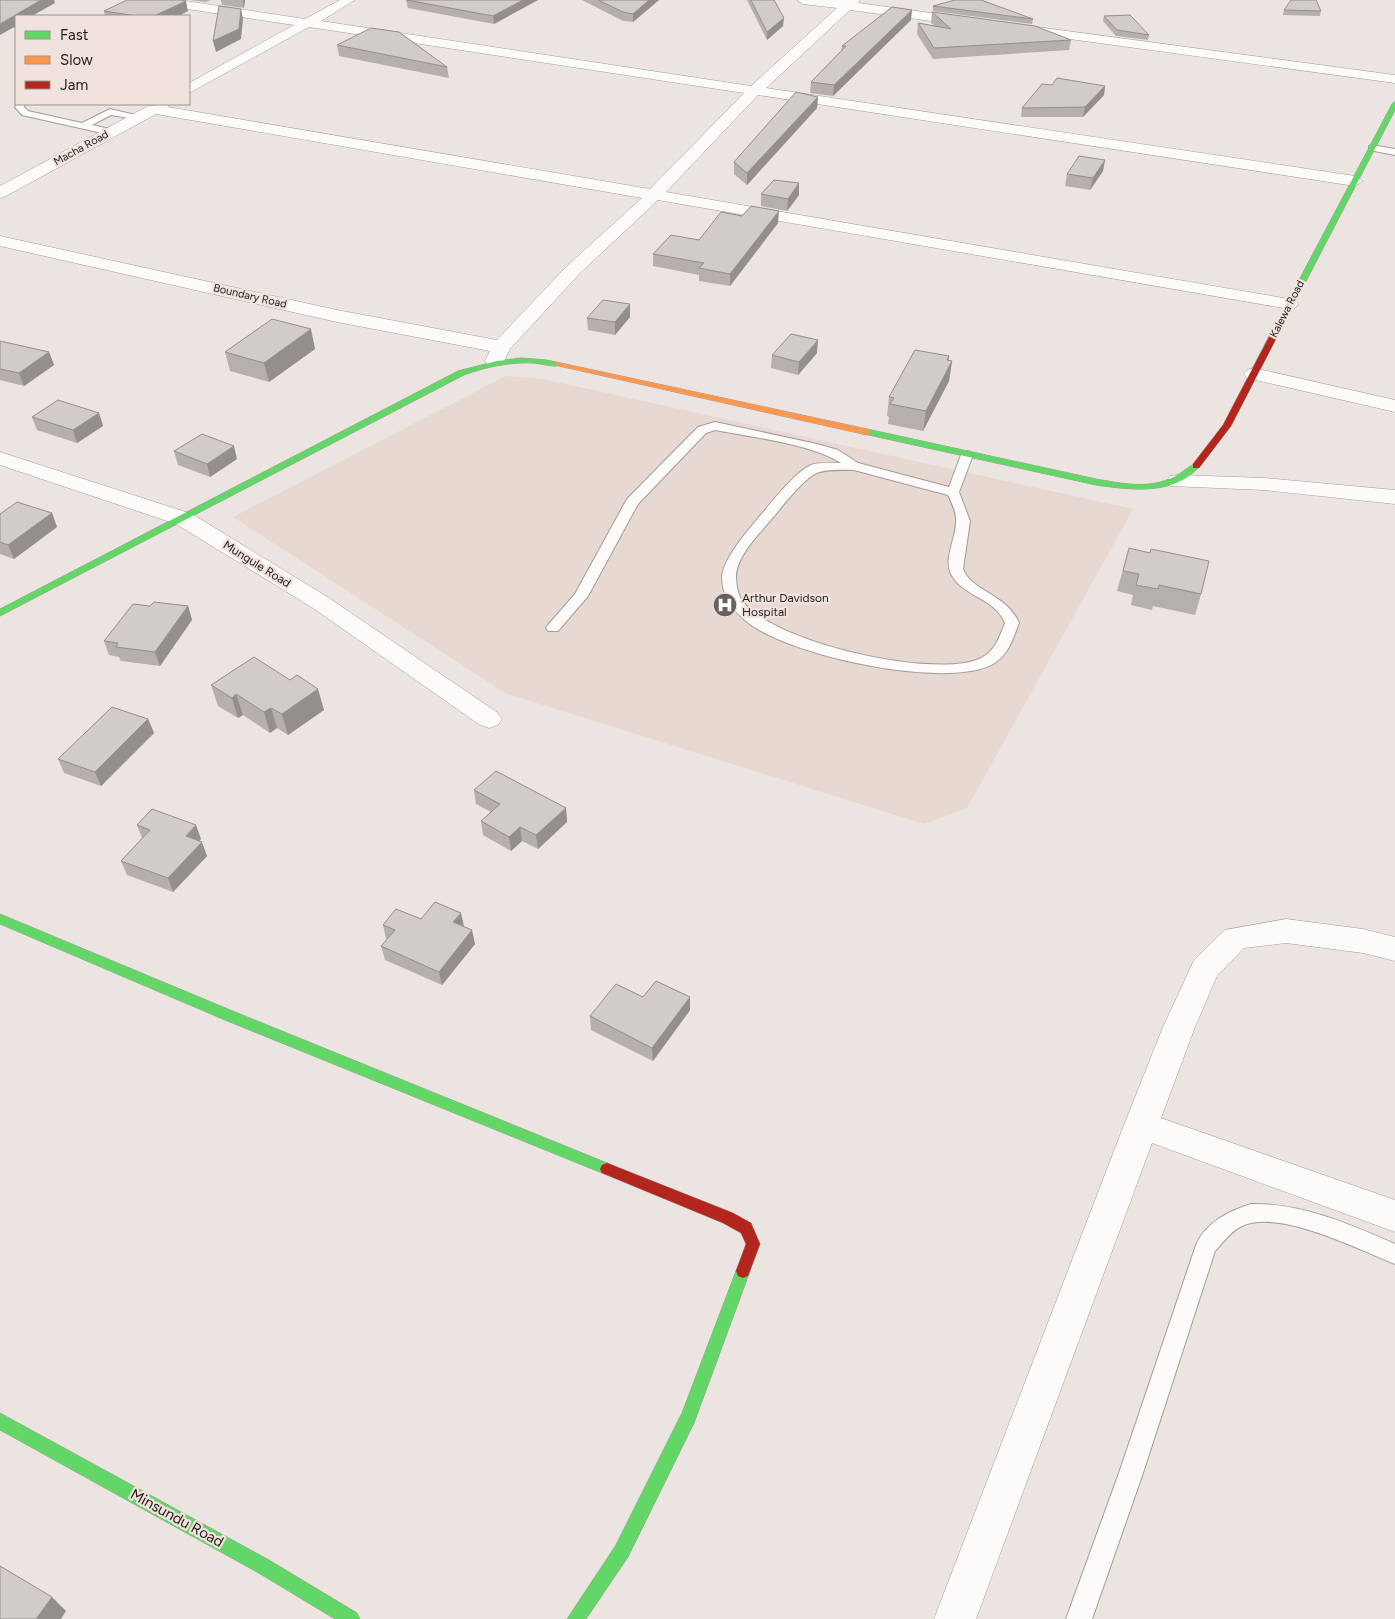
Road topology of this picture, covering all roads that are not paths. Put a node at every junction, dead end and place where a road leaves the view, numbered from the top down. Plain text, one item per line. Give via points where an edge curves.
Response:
1 (154, 0) edge
2 (349, 0) edge
3 (803, 0) edge
4 (851, 3) edge
5 (308, 23) junction
6 (985, 24) edge
7 (1005, 26) edge
8 (1395, 79) edge
9 (190, 88) edge
10 (756, 89) junction
11 (1395, 104) edge
12 (20, 105) edge
13 (152, 110) edge
14 (82, 126) junction
15 (111, 132) junction
16 (1372, 148) junction
17 (1395, 152) edge
18 (1355, 181) junction
19 (0, 193) edge
20 (653, 196) junction
21 (0, 241) edge
22 (1289, 304) junction
23 (498, 354) junction
24 (1254, 374) junction
25 (1395, 406) edge
26 (967, 455) junction
27 (0, 458) edge
28 (854, 466) junction
29 (1178, 481) junction
30 (953, 492) junction
31 (1395, 497) edge
32 (184, 519) junction
33 (0, 613) edge
34 (553, 628) dead end
35 (489, 719) dead end
36 (0, 919) edge
37 (1395, 949) edge
38 (1141, 1125) junction
39 (1395, 1216) edge
40 (1395, 1254) edge
41 (0, 1421) edge
42 (351, 1619) edge
43 (576, 1619) edge
44 (955, 1619) edge
45 (1079, 1619) edge

1 - 5 street
2 - 5 street
3 - 4 street
4 - 6 street
4 - 10 street
5 - 9 street
5 - 10 street
7 - 8 street
10 - 18 street
10 - 20 street
11 - 16 street, Kalewa Road
12 - 14 lane via 19,108 25,113
13 - 14 lane via 110,112
13 - 15 street, Macha Road
13 - 20 street
14 - 15 lane
15 - 19 street, Macha Road
16 - 17 lane
16 - 18 street, Kalewa Road
18 - 22 street, Kalewa Road
20 - 22 street
20 - 23 street via 573,270
21 - 23 street, Boundary Road
22 - 24 street, Kalewa Road
23 - 26 street, Kalewa Road
23 - 32 street, Kalewa Road
24 - 25 street
24 - 29 street, Kalewa Road via 1212,448
26 - 29 street, Kalewa Road via 1126,487 1151,487
26 - 30 lane
27 - 32 street, Mungule Road
28 - 30 lane
28 - 30 lane via 815,468 806,474 746,543 728,577 737,605 750,619 767,630 850,657 889,665 955,670 984,662 999,653 1012,622 1007,610 967,584 957,573 963,519
28 - 34 lane via 834,453 813,447 715,426 702,430 632,502 581,596
29 - 31 street via 1264,484
32 - 33 street, Kalewa Road
32 - 35 street, Mungule Road via 320,604
36 - 43 street via 746,1228 753,1244 688,1417 622,1551
37 - 38 street via 1363,941 1286,931 1236,938 1205,970
38 - 39 street
38 - 44 street
40 - 45 lane via 1328,1225 1259,1211 1234,1219 1206,1245
41 - 42 street, Minsundu Road via 263,1566

